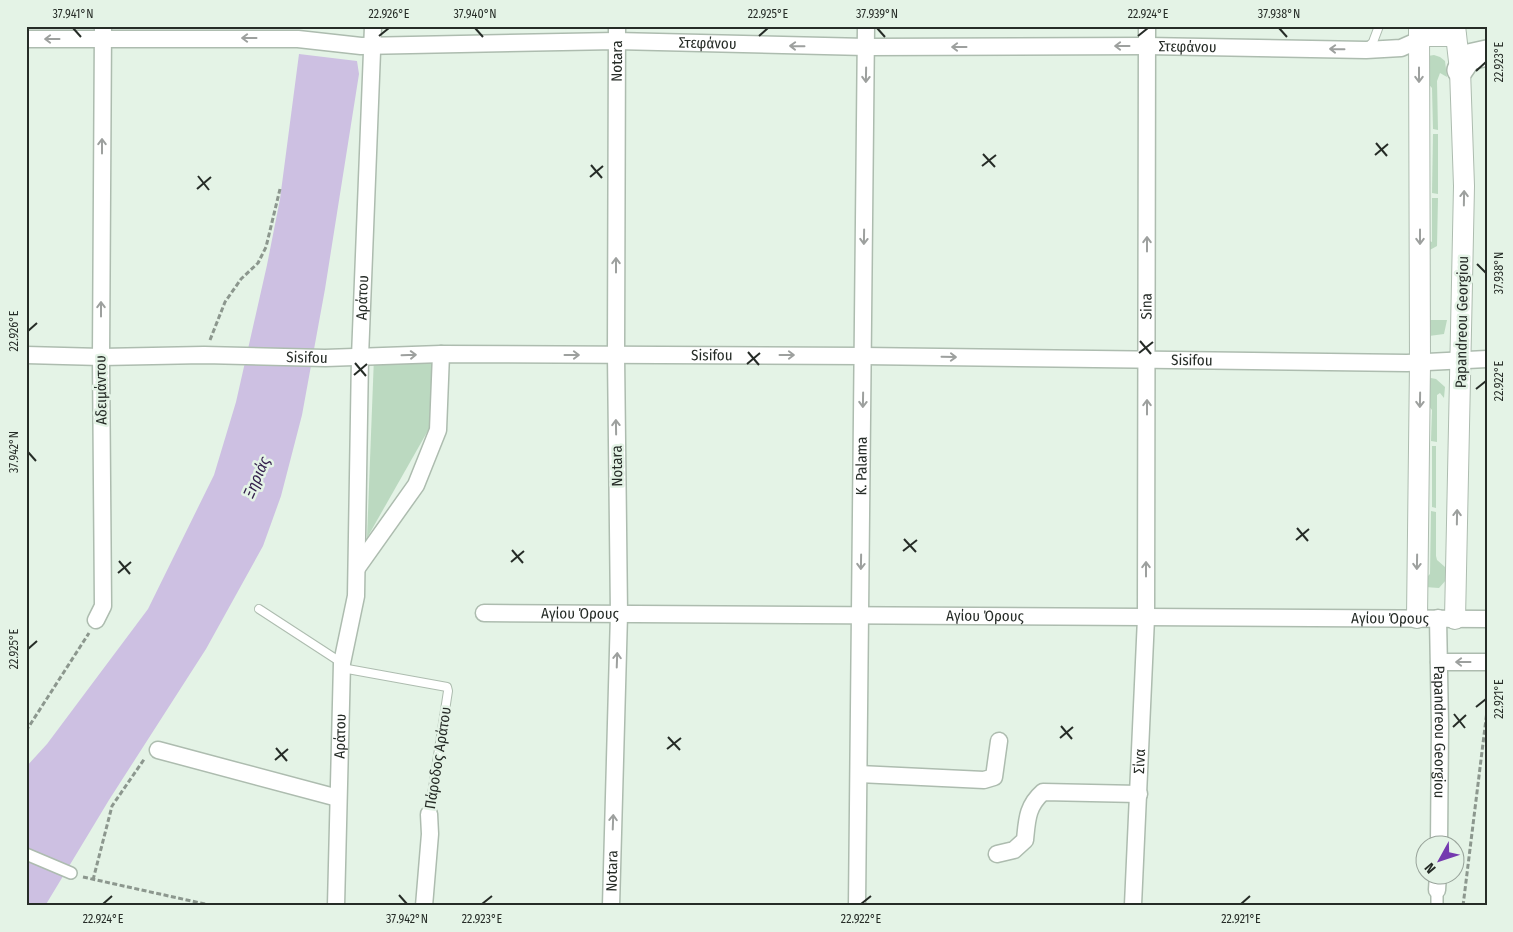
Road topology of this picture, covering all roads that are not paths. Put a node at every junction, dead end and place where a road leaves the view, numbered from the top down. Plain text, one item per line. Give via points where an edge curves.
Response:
1 (372, 26) edge
2 (866, 26) edge
3 (1147, 26) edge
4 (1379, 26) edge
5 (1455, 31) edge
6 (103, 32) edge
7 (298, 33) edge
8 (1419, 33) edge
9 (617, 34) edge
10 (26, 39) edge
11 (367, 46) junction
12 (1148, 46) junction
13 (866, 47) junction
14 (1366, 50) junction
15 (1487, 52) edge
16 (1460, 70) junction
17 (441, 354) junction
18 (26, 355) edge
19 (616, 355) junction
20 (863, 356) junction
21 (101, 357) junction
22 (360, 357) junction
23 (1461, 359) junction
24 (1487, 359) edge
25 (1147, 360) junction
26 (1420, 363) junction
27 (357, 568) junction
28 (259, 609) dead end
29 (484, 613) dead end
30 (619, 614) junction
31 (860, 616) junction
32 (1146, 618) junction
33 (1417, 618) junction
34 (1446, 619) junction
35 (1487, 619) edge
36 (96, 620) road end
37 (1439, 662) junction
38 (1487, 662) edge
39 (342, 665) junction
40 (999, 741) dead end
41 (158, 750) road end
42 (859, 774) junction
43 (1139, 794) junction
44 (338, 798) junction
45 (429, 814) joint
46 (1439, 834) edge
47 (26, 854) edge
48 (997, 854) dead end
49 (71, 872) dead end
50 (1133, 905) edge
51 (336, 906) edge
52 (424, 906) edge
53 (611, 906) edge
54 (857, 906) edge

1 - 11 street, Αράτου
2 - 13 street, K. Palama
3 - 12 street, Sina
4 - 14 lane
5 - 8 street via 1435,35
5 - 16 street, Papandreou Georgiou
7 -> 6 street, Στεφάνου
6 -> 10 street, Στεφάνου
21 -> 6 street, Αδειμάντου
7 - 11 street, Στεφάνου
8 - 14 street, Στεφάνου via 1401,48
8 -> 26 street
9 - 11 street, Στεφάνου
13 -> 9 street, Στεφάνου
19 -> 9 street, Notara
11 - 22 street, Αράτου
12 -> 13 street, Στεφάνου
14 -> 12 street, Στεφάνου
25 -> 12 street, Sina
13 -> 20 street, K. Palama
15 - 16 main road via 1469,57
23 -> 16 street, Papandreou Georgiou via 1464,186
17 -> 19 street, Sisifou
22 -> 17 street, Sisifou
17 - 27 street via 438,430 416,485
18 - 21 street, Sisifou
19 -> 20 street, Sisifou
30 -> 19 street, Notara
20 -> 25 street, Sisifou
20 -> 31 street, K. Palama
21 - 22 street, Sisifou
21 - 36 street, Αδειμάντου via 103,606
22 - 27 street, Αράτου
23 - 24 street, Sisifou
23 - 26 street, Sisifou
34 -> 23 street, Papandreou Georgiou
25 - 26 street, Sisifou
32 -> 25 street, Sina
26 -> 33 street
27 - 39 street, Αράτου via 355,603
28 - 39 lane
29 - 30 street, Αγίου Όρους
30 - 31 street, Αγίου Όρους
53 -> 30 street, Notara
31 - 32 street, Αγίου Όρους
31 - 42 street, K. Palama
32 - 33 street, Αγίου Όρους
32 - 43 street, Σίνα
33 - 34 street, Αγίου Όρους
34 - 35 street, Αγίου Όρους
34 - 37 street, Papandreou Georgiou
38 -> 37 street
37 - 46 street, Papandreou Georgiou
39 - 44 street, Αράτου
39 - 45 lane, Πάροδος Αράτου via 446,687 448,691
40 - 42 street via 994,777 984,780
41 - 44 street
42 - 54 street, K. Palama
43 - 48 street via 1043,792 1033,801 1027,814 1025,840 1014,850
43 - 50 street, Σίνα
44 - 51 street, Αράτου
45 - 52 street, Πάροδος Αράτου
47 - 49 street

